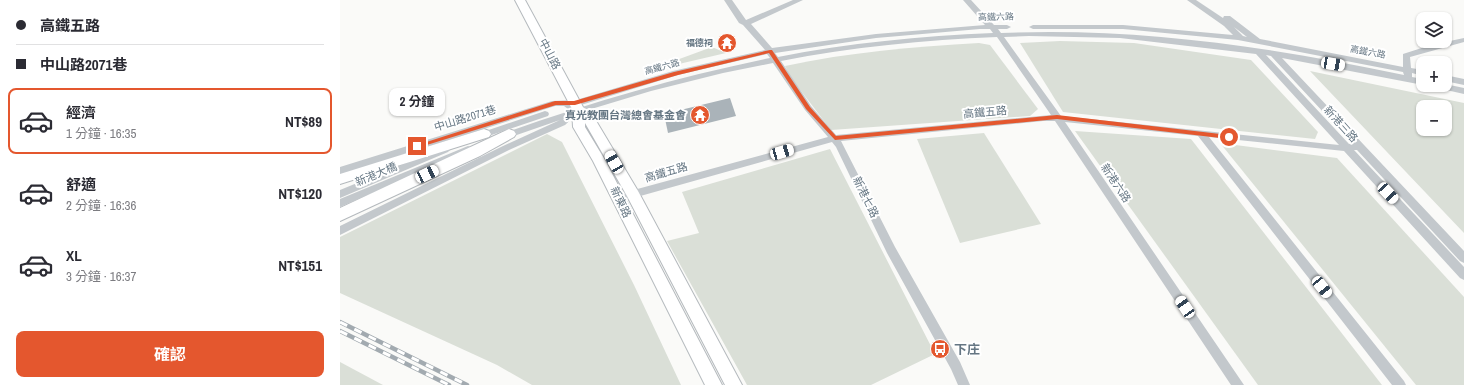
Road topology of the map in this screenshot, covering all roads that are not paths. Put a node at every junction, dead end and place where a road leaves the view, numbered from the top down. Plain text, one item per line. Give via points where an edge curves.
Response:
1 (520, 0) edge
2 (728, 0) edge
3 (799, 0) edge
4 (967, 0) edge
5 (1191, 0) edge
6 (1202, 0) edge
7 (746, 23) junction
8 (995, 30) junction
9 (1240, 38) junction
10 (1464, 40) edge
11 (1259, 47) junction
12 (770, 51) junction
13 (1274, 54) junction
14 (775, 59) junction
15 (1407, 69) junction
16 (1416, 71) edge
17 (1409, 79) junction
18 (1452, 79) edge
19 (1416, 80) edge
20 (1464, 82) edge
21 (1452, 88) edge
22 (1464, 91) edge
23 (576, 106) junction
24 (1057, 117) junction
25 (484, 134) junction
26 (509, 134) junction
27 (1201, 134) junction
28 (835, 138) junction
29 (1360, 146) junction
30 (1346, 147) junction
31 (340, 171) edge
32 (340, 179) edge
33 (340, 194) edge
34 (626, 196) junction
35 (340, 203) edge
36 (360, 207) dead end
37 (340, 215) edge
38 (360, 221) junction
39 (340, 231) edge
40 (1464, 258) edge
41 (1464, 276) edge
42 (714, 385) edge
43 (734, 385) edge
44 (964, 385) edge
45 (1238, 385) edge
46 (1400, 385) edge

1 - 23 main road, 中山路
2 - 7 street, 新港七路
3 - 7 street
4 - 8 street, 新港六路
5 - 9 street, 新港三路 via 1228,24
6 - 11 street, 新港三路
7 - 12 street, 新港七路
8 - 9 street, 高鐵六路 via 1122,27
8 - 11 street, 高鐵六路 via 1107,35
8 - 12 street, 高鐵六路 via 876,36
8 - 14 street, 高鐵六路 via 878,43
8 - 24 street, 新港六路
9 - 11 street, 新港三路
10 - 15 street via 1406,56
11 - 13 street, 高鐵六路
11 - 15 street, 高鐵六路
11 - 30 street, 新港三路
12 - 14 street, 新港七路
12 - 23 street, 高鐵六路 via 676,73
13 - 17 street, 高鐵六路
13 - 29 street, 新港三路
14 - 23 street, 高鐵六路
14 - 28 street, 新港七路 via 808,108
15 - 16 street, 高鐵六路
15 - 17 street
17 - 19 street, 高鐵六路
18 - 20 street
21 - 22 street
23 - 25 street, 新港大橋
23 - 26 street, 新港大橋
23 - 31 street, 中山路2071巷 via 555,103
23 - 34 main road, 新東路 via 579,127 599,160
23 - 38 street via 562,123
24 - 27 street, 高鐵五路
24 - 28 street, 高鐵五路
24 - 45 street, 新港六路
25 - 32 highway
25 - 33 street, 新港大橋
26 - 35 street, 新港大橋 via 443,158
26 - 37 highway
27 - 30 street, 高鐵五路
27 - 46 street
28 - 34 street, 高鐵五路
28 - 44 street, 新港七路 via 891,250 956,366
29 - 30 street, 高鐵五路
29 - 40 street, 新港三路
30 - 41 street, 新港三路
34 - 42 main road, 新東路 via 622,207
34 - 43 main road, 新東路
36 - 38 street
38 - 39 street

